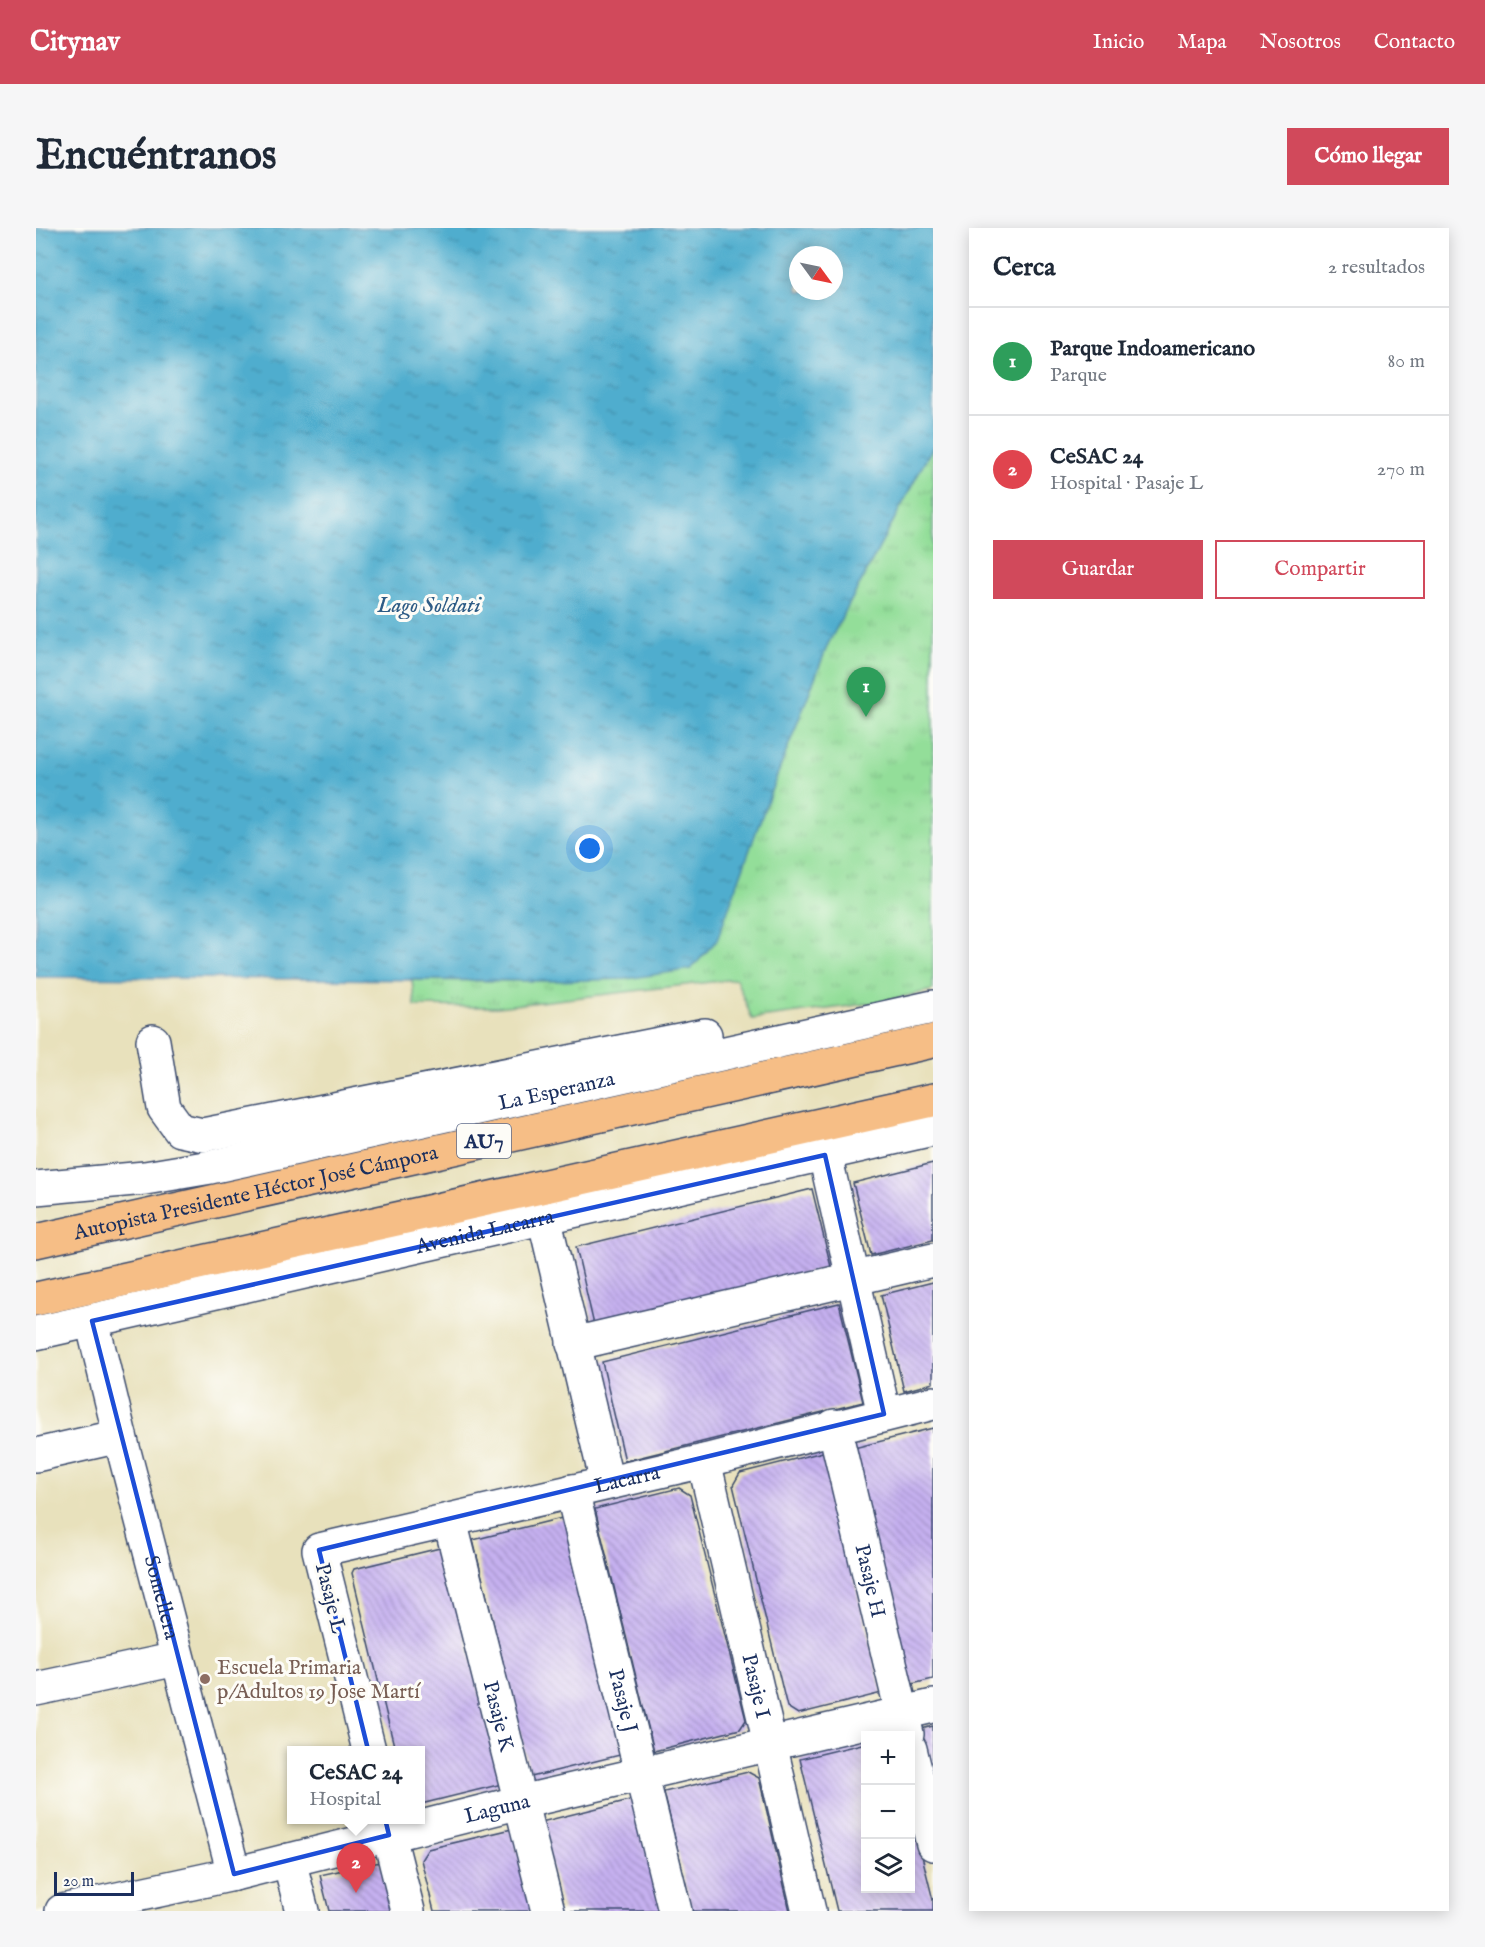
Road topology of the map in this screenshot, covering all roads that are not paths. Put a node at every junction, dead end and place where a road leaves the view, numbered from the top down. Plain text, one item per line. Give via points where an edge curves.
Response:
1 (933, 1007) edge
2 (900, 1014) junction
3 (153, 1041) dead end
4 (933, 1041) edge
5 (933, 1100) edge
6 (933, 1129) edge
7 (825, 1155) junction
8 (36, 1188) edge
9 (544, 1217) junction
10 (36, 1241) edge
11 (933, 1260) edge
12 (853, 1279) junction
13 (36, 1299) edge
14 (92, 1321) junction
15 (36, 1333) edge
16 (573, 1344) junction
17 (933, 1403) edge
18 (884, 1414) junction
19 (834, 1426) junction
20 (120, 1436) junction
21 (36, 1455) edge
22 (704, 1461) junction
23 (607, 1483) junction
24 (572, 1491) junction
25 (450, 1521) junction
26 (320, 1550) joint
27 (177, 1659) junction
28 (36, 1689) edge
29 (914, 1718) edge
30 (770, 1744) junction
31 (368, 1746) edge
32 (915, 1770) edge
33 (642, 1775) junction
34 (521, 1802) junction
35 (425, 1820) edge
36 (403, 1824) edge
37 (387, 1827) edge
38 (933, 1844) edge
39 (289, 1860) junction
40 (234, 1874) junction
41 (62, 1911) edge
42 (302, 1911) edge
43 (408, 1911) edge
44 (548, 1911) edge
45 (675, 1911) edge
46 (809, 1911) edge

1 - 2 street, La Esperanza
2 - 3 street via 754,1025 203,1136 180,1130 164,1108
2 - 8 street, La Esperanza via 212,1167
4 - 10 highway, Autopista Presidente Héctor José Cámpora / AU7
5 - 13 highway
6 - 7 street, Avenida Lacarra
7 - 9 street, Avenida Lacarra
7 - 12 street
9 - 14 street, Avenida Lacarra
9 - 16 street
11 - 12 street
12 - 16 street
12 - 18 street
14 - 15 street, Avenida Lacarra
14 - 20 street, Somellera
16 - 23 street
17 - 18 street, Lacarra
18 - 19 street, Lacarra
19 - 22 street, Lacarra
19 - 29 street, Pasaje H
20 - 21 street
20 - 27 street, Somellera
22 - 23 street, Lacarra
22 - 30 street, Pasaje I
23 - 24 street, Lacarra
24 - 25 street, Lacarra
24 - 33 street, Pasaje J
25 - 26 street, Lacarra
25 - 34 street, Pasaje K
26 - 31 street, Pasaje L
27 - 28 street
27 - 40 street, Somellera
29 - 30 street, Laguna
30 - 33 street, Laguna
30 - 46 street, Pasaje I
32 - 38 street
33 - 34 street, Laguna
33 - 45 street, Pasaje J
34 - 35 street, Laguna
34 - 44 street, Pasaje K
36 - 37 street, Laguna
37 - 39 street, Laguna
37 - 43 street
39 - 40 street, Laguna
39 - 42 street
40 - 41 street, Laguna

